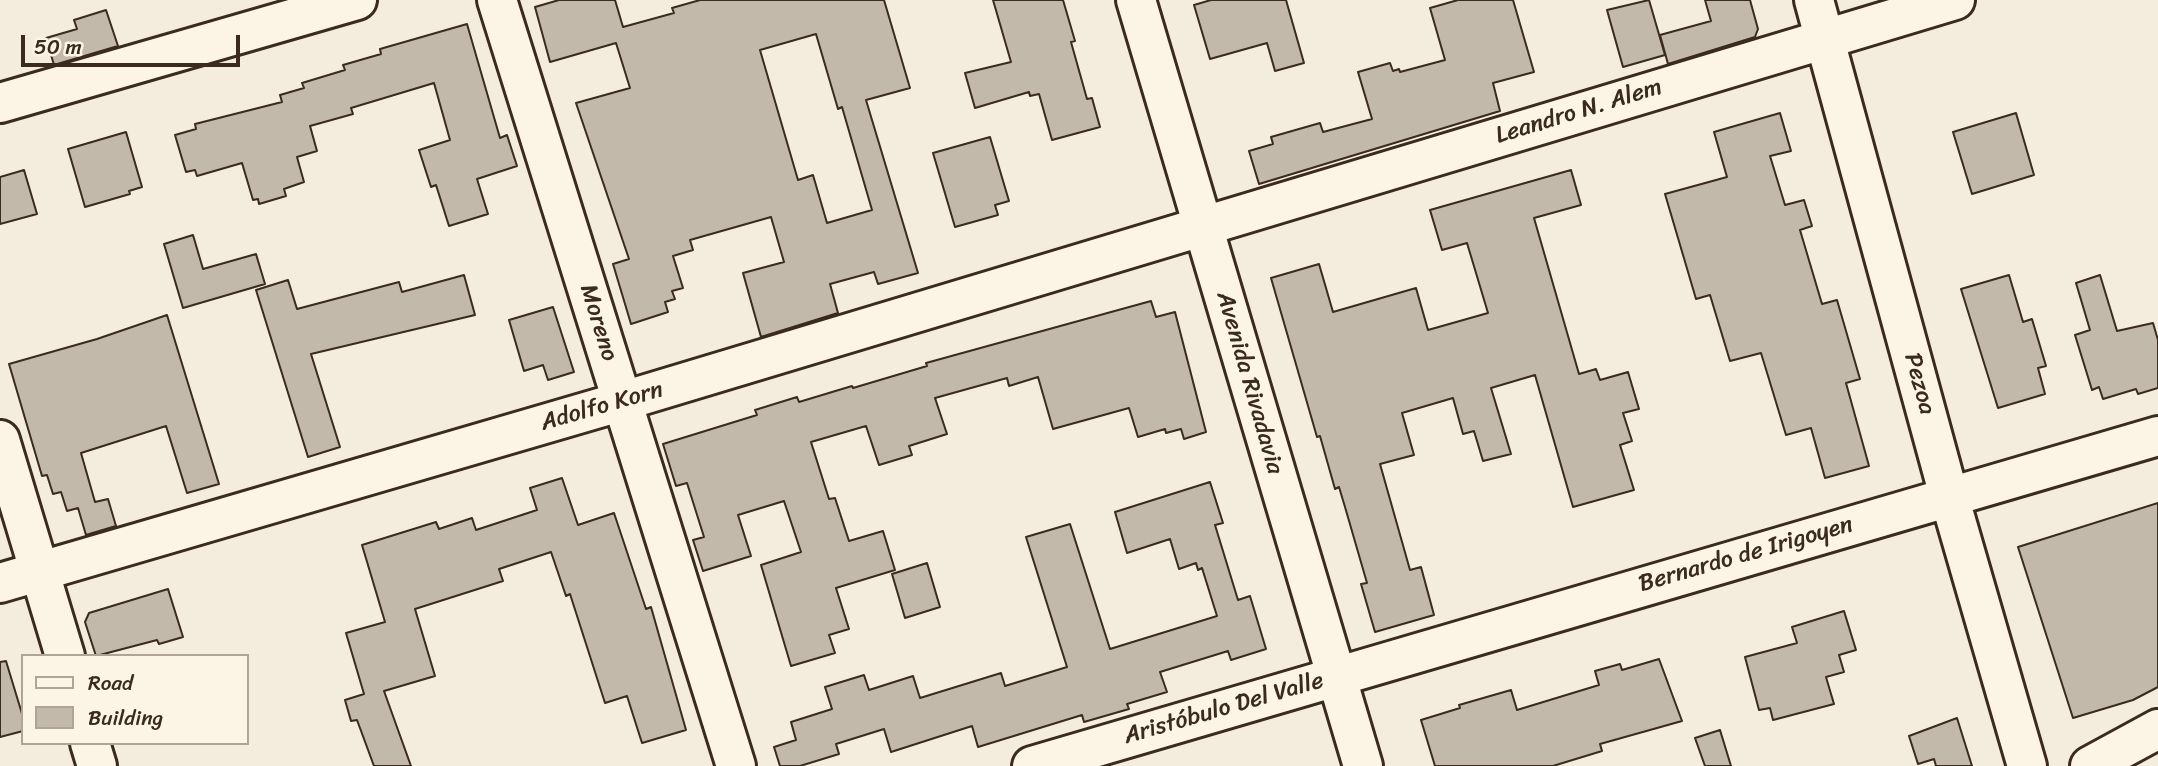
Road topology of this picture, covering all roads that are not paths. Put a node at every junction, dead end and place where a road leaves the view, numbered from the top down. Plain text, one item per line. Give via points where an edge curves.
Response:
1 (357, 0) edge
2 (497, 0) edge
3 (1136, 0) edge
4 (1814, 0) edge
5 (1955, 0) edge
6 (1825, 37) junction
7 (0, 103) edge
8 (1203, 226) junction
9 (623, 401) junction
10 (2158, 436) edge
11 (0, 440) edge
12 (1949, 496) junction
13 (40, 571) junction
14 (0, 583) edge
15 (64, 654) edge
16 (1335, 676) junction
17 (2158, 729) edge
18 (91, 745) edge
19 (97, 766) edge
20 (736, 766) edge
21 (1032, 766) edge
22 (1363, 766) edge
23 (2027, 766) edge
24 (2090, 766) edge

1 - 7 street
2 - 9 street, Moreno
3 - 8 street, Avenida Rivadavia
4 - 6 street, Pezoa
5 - 6 street, Leandro N. Alem
6 - 8 street, Leandro N. Alem
6 - 12 street, Pezoa
8 - 9 street, Adolfo Korn
8 - 16 street, Avenida Rivadavia
9 - 13 street, Adolfo Korn
9 - 20 street, Moreno
10 - 12 street, Bernardo de Irigoyen
11 - 13 street
12 - 16 street, Bernardo de Irigoyen
12 - 23 street, Pezoa
13 - 14 street, Adolfo Korn
13 - 15 street
16 - 21 street, Aristóbulo Del Valle
16 - 22 street, Avenida Rivadavia
17 - 24 street
18 - 19 street

